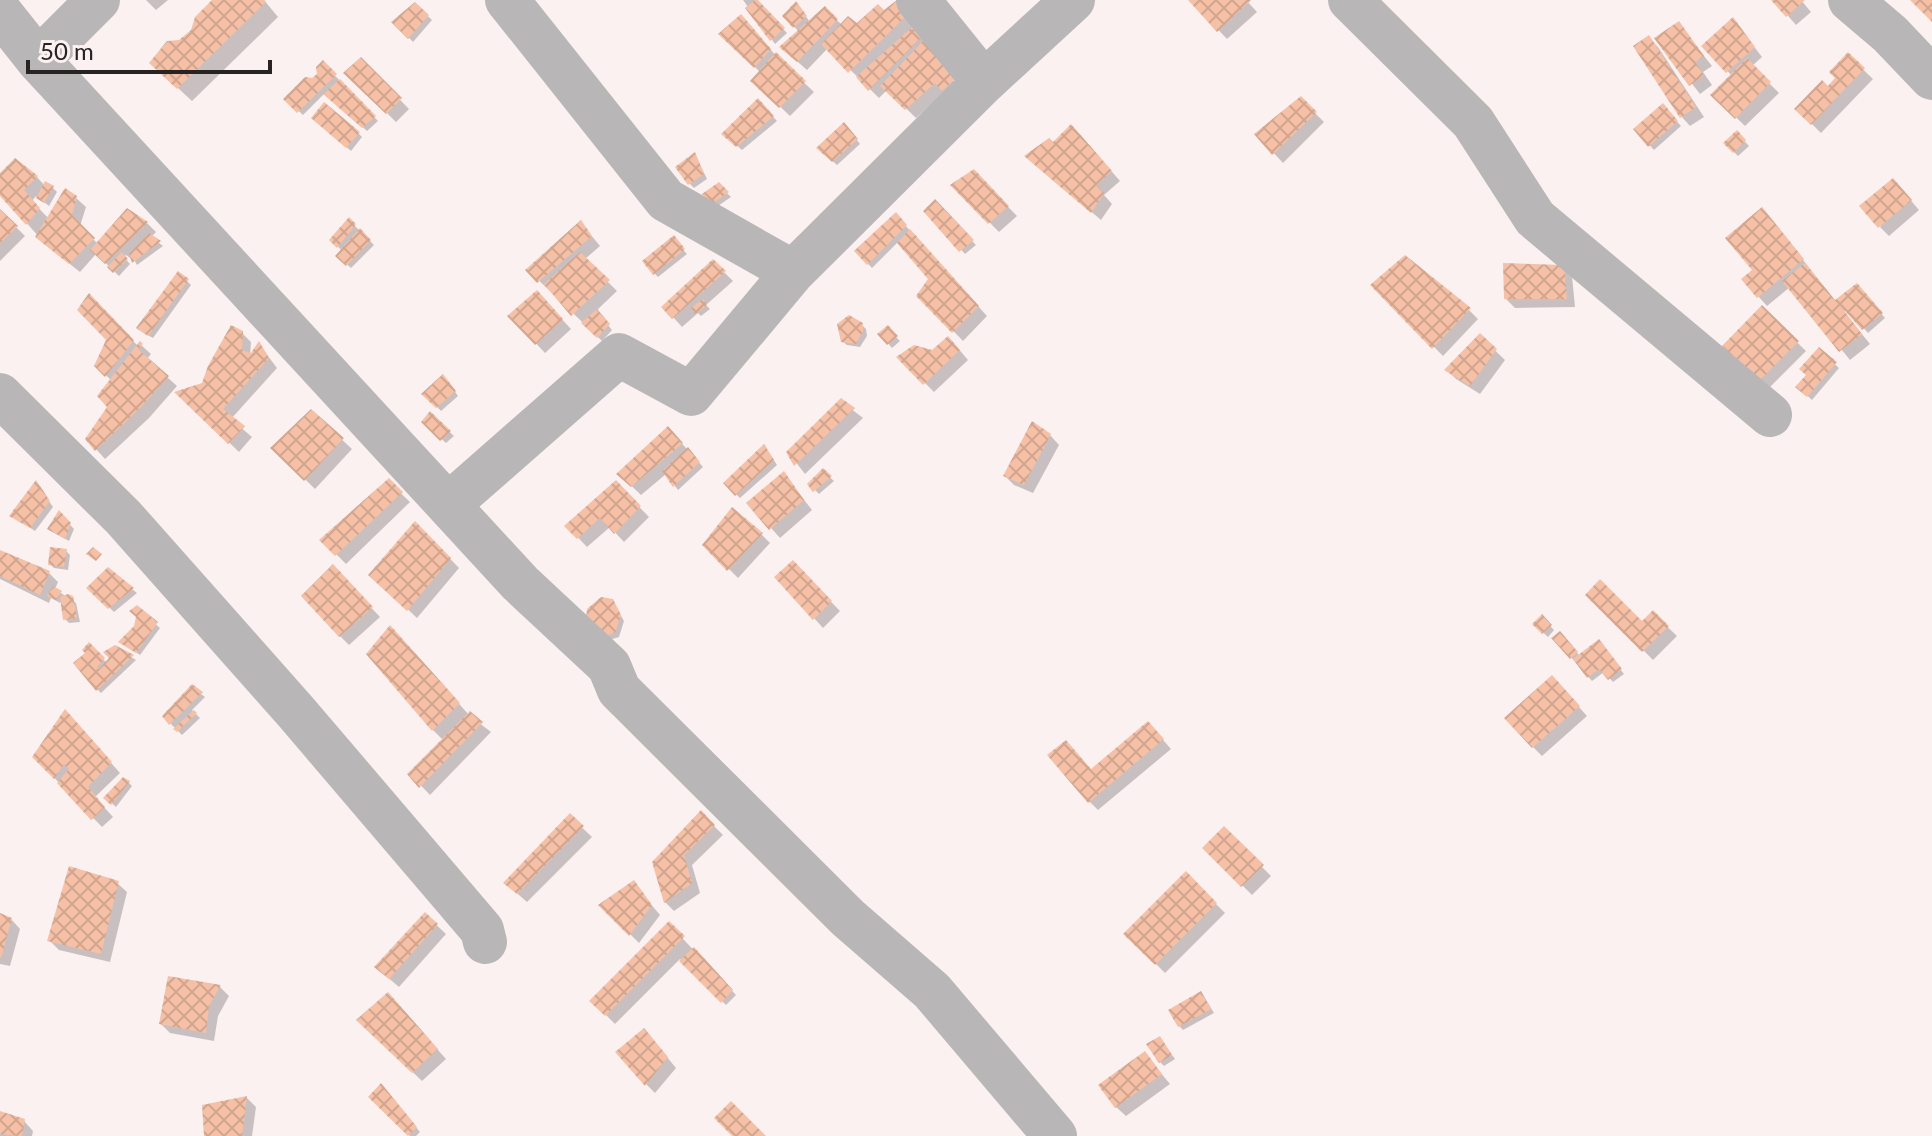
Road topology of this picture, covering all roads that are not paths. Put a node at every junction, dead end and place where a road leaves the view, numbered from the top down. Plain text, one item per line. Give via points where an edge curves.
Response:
1 (98, 0) edge
2 (507, 0) edge
3 (918, 0) edge
4 (1073, 0) edge
5 (1350, 0) edge
6 (1850, 0) edge
7 (0, 12) edge
8 (38, 60) junction
9 (1932, 78) edge
10 (984, 82) junction
11 (793, 272) junction
12 (0, 395) edge
13 (1770, 415) dead end
14 (448, 505) junction
15 (485, 942) dead end
16 (1055, 1136) edge

1 - 8 street
2 - 11 street via 666,200
3 - 10 street
4 - 10 street
5 - 13 street via 1473,122 1535,218
6 - 9 street
7 - 8 street
8 - 14 street
10 - 11 street
11 - 14 street via 691,394 619,355
12 - 15 street via 123,517 296,712 482,930
14 - 16 street via 520,583 609,666 619,690 751,824 932,991

